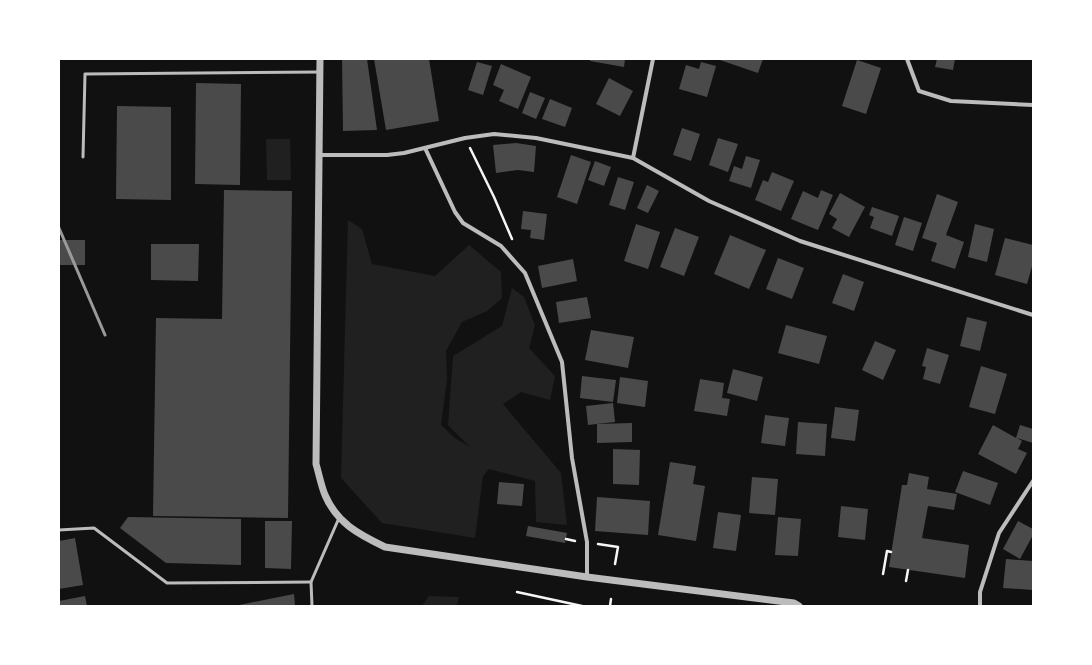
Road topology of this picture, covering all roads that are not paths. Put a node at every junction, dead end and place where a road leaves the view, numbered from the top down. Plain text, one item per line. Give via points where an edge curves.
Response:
1 (320, 59) edge
2 (653, 59) edge
3 (907, 59) edge
4 (320, 72) junction
5 (1033, 105) edge
6 (426, 148) junction
7 (319, 155) junction
8 (83, 157) dead end
9 (633, 158) junction
10 (1033, 316) edge
11 (1033, 480) edge
12 (339, 518) junction
13 (59, 530) edge
14 (587, 577) junction
15 (311, 582) junction
16 (312, 606) edge
17 (799, 606) edge
18 (980, 606) edge

1 - 4 street
2 - 9 street
3 - 5 street via 919,91 951,100
4 - 7 street
4 - 8 lane via 84,74
6 - 7 street via 387,155
6 - 9 street via 494,134 536,138
6 - 14 street via 455,212 463,223 501,246 525,273 562,362 572,458 587,542
7 - 12 street via 316,464 325,494
9 - 10 street via 709,201 800,241
11 - 18 street via 998,532 980,592
12 - 14 street via 362,536 385,547
12 - 15 lane
13 - 15 lane via 94,528 167,583
14 - 17 street via 794,603
15 - 16 lane

